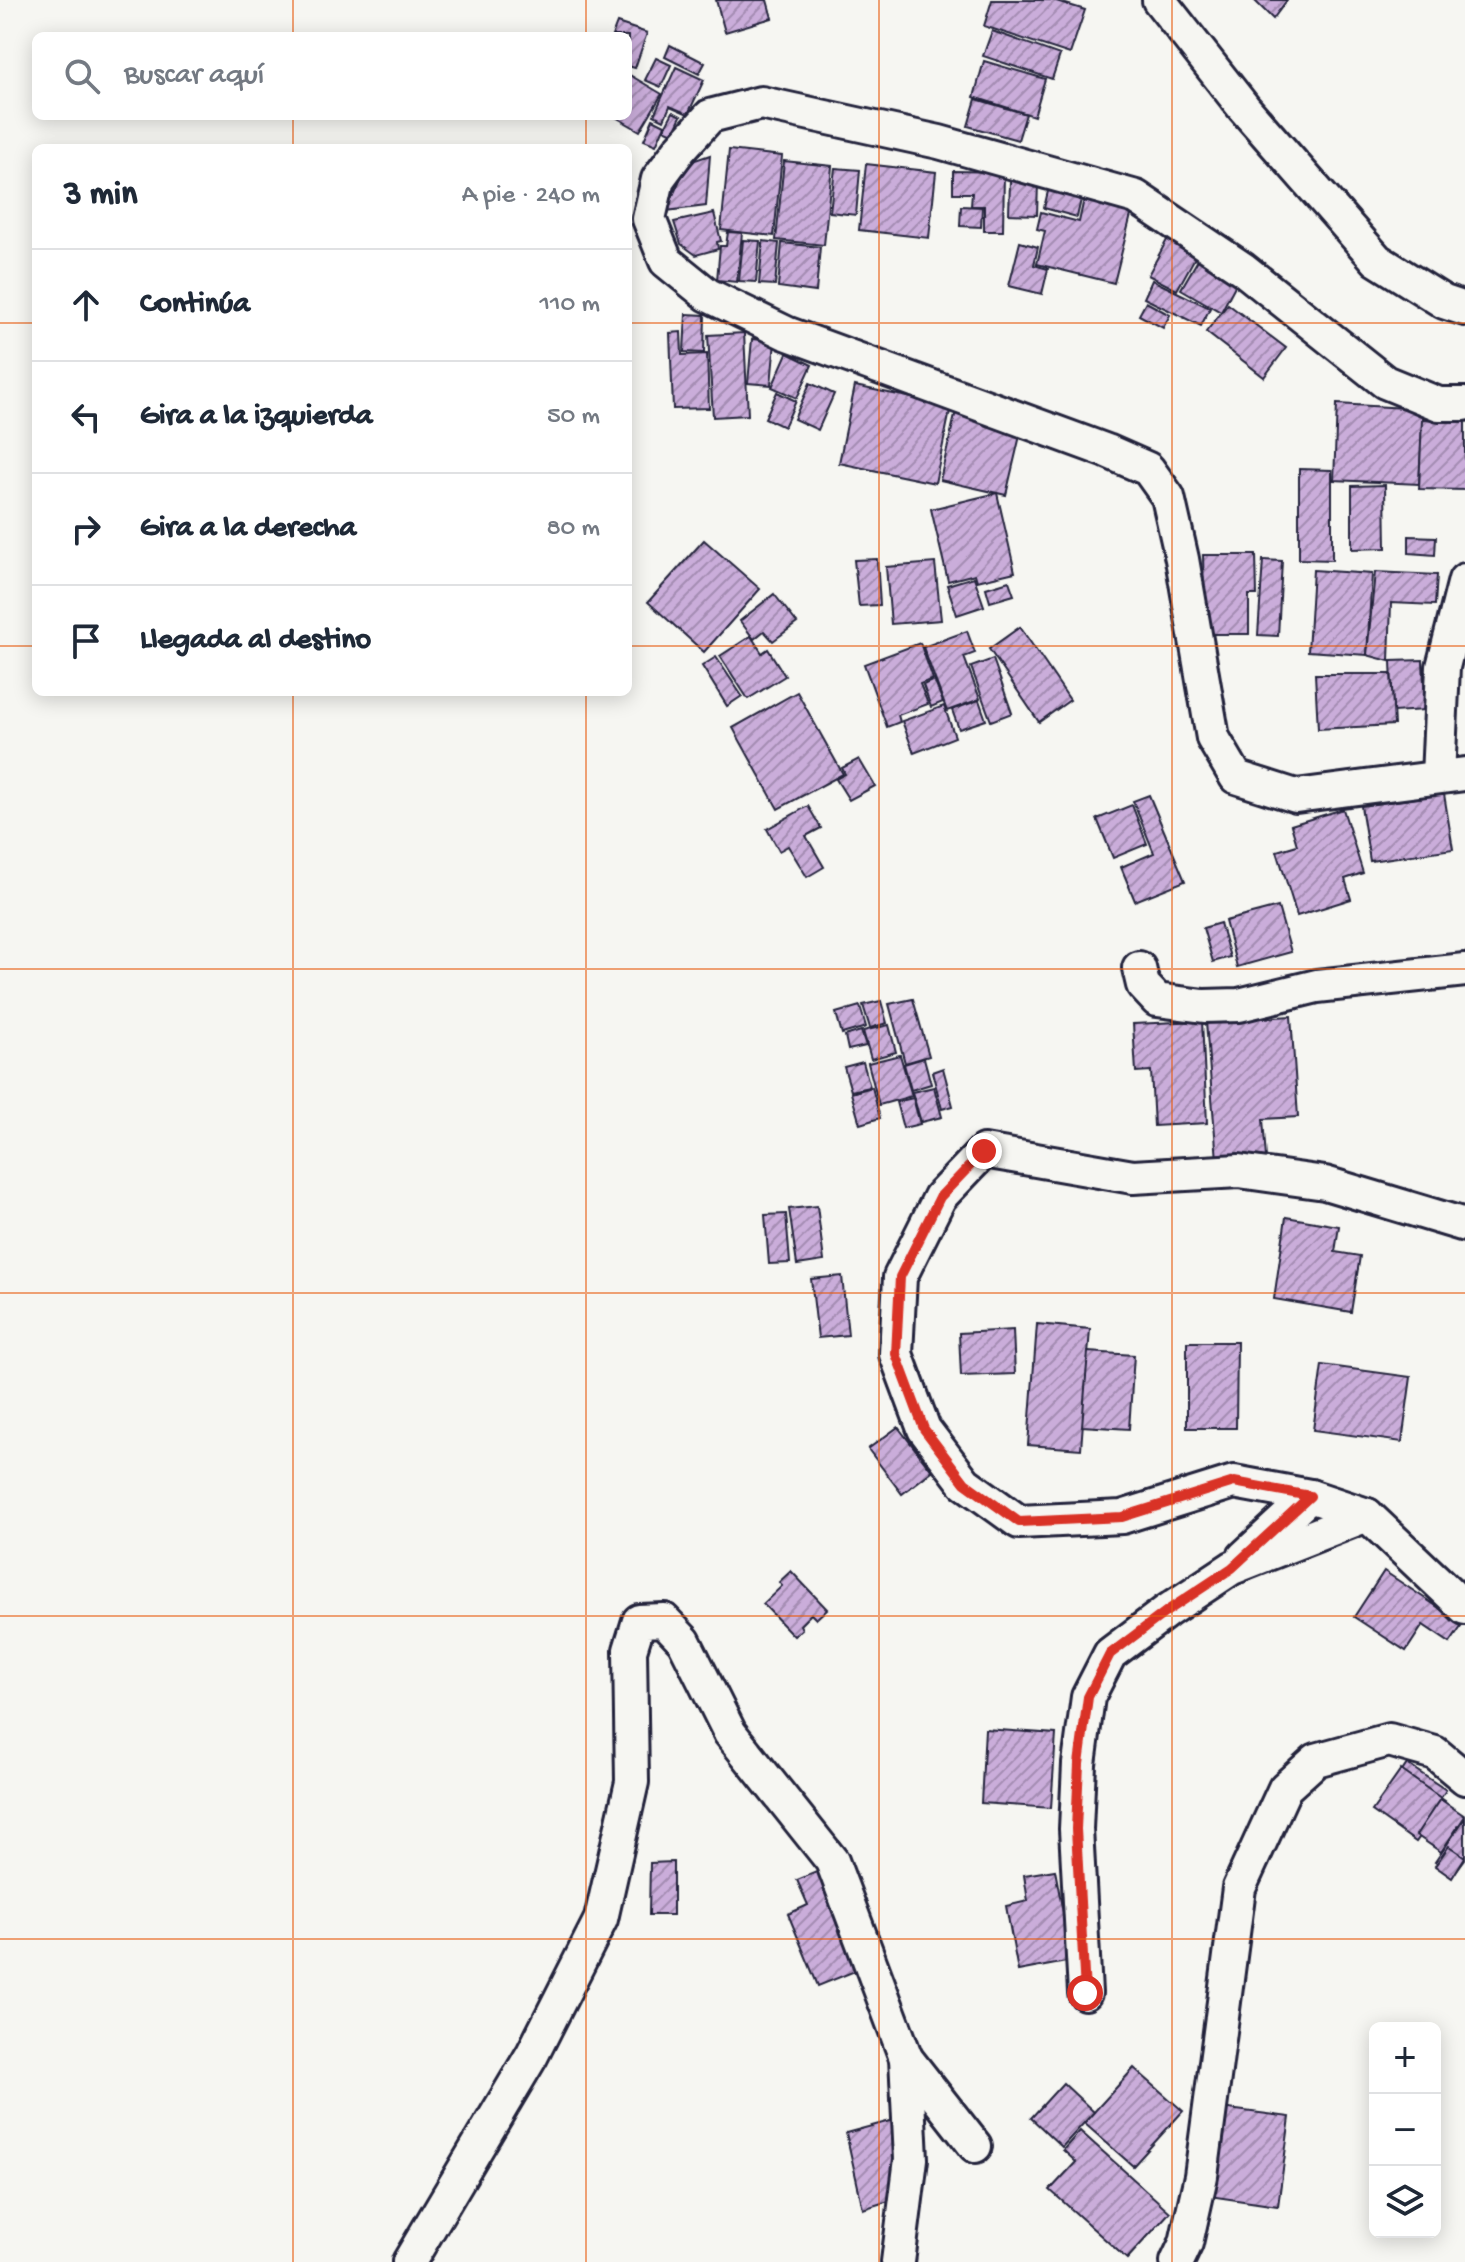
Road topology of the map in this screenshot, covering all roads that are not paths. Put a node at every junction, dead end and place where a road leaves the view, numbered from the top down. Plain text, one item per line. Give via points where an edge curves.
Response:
1 (1159, 0) edge
2 (1465, 309) edge
3 (1465, 404) edge
4 (1465, 580) edge
5 (1452, 776) edge
6 (1139, 968) dead end
7 (1465, 970) edge
8 (1465, 1225) edge
9 (1310, 1496) junction
10 (1367, 1515) junction
11 (1232, 1568) junction
12 (1465, 1608) edge
13 (1465, 1778) edge
14 (1085, 1993) dead end
15 (906, 2058) junction
16 (975, 2146) dead end
17 (409, 2262) edge
18 (898, 2262) edge
19 (1177, 2262) edge

1 - 2 street via 1244,108 1377,260 1444,302
3 - 5 street via 1439,404 1385,382 1243,269 1136,197 954,146 761,103 710,116 658,179 649,219 666,261 708,295 786,333 1148,469 1168,497 1213,738 1236,777 1296,796
4 - 5 street via 1443,667
6 - 7 street via 1143,985 1157,1000 1204,1006 1239,1005 1317,986
8 - 9 street via 1325,1183 1239,1171 1133,1177 984,1151 940,1197 900,1277 896,1354 924,1429 965,1483 1019,1522 1122,1517 1234,1482
9 - 10 street
9 - 11 street
10 - 11 street
10 - 12 street
11 - 14 street via 1110,1654 1088,1697 1076,1829
13 - 19 street via 1435,1753 1389,1740 1316,1760 1285,1788 1239,1888 1201,2176
15 - 16 street
15 - 17 street via 832,1861 730,1733 684,1641 664,1620 639,1621 630,1650 632,1782 601,1919 532,2055
15 - 18 street via 911,2159

